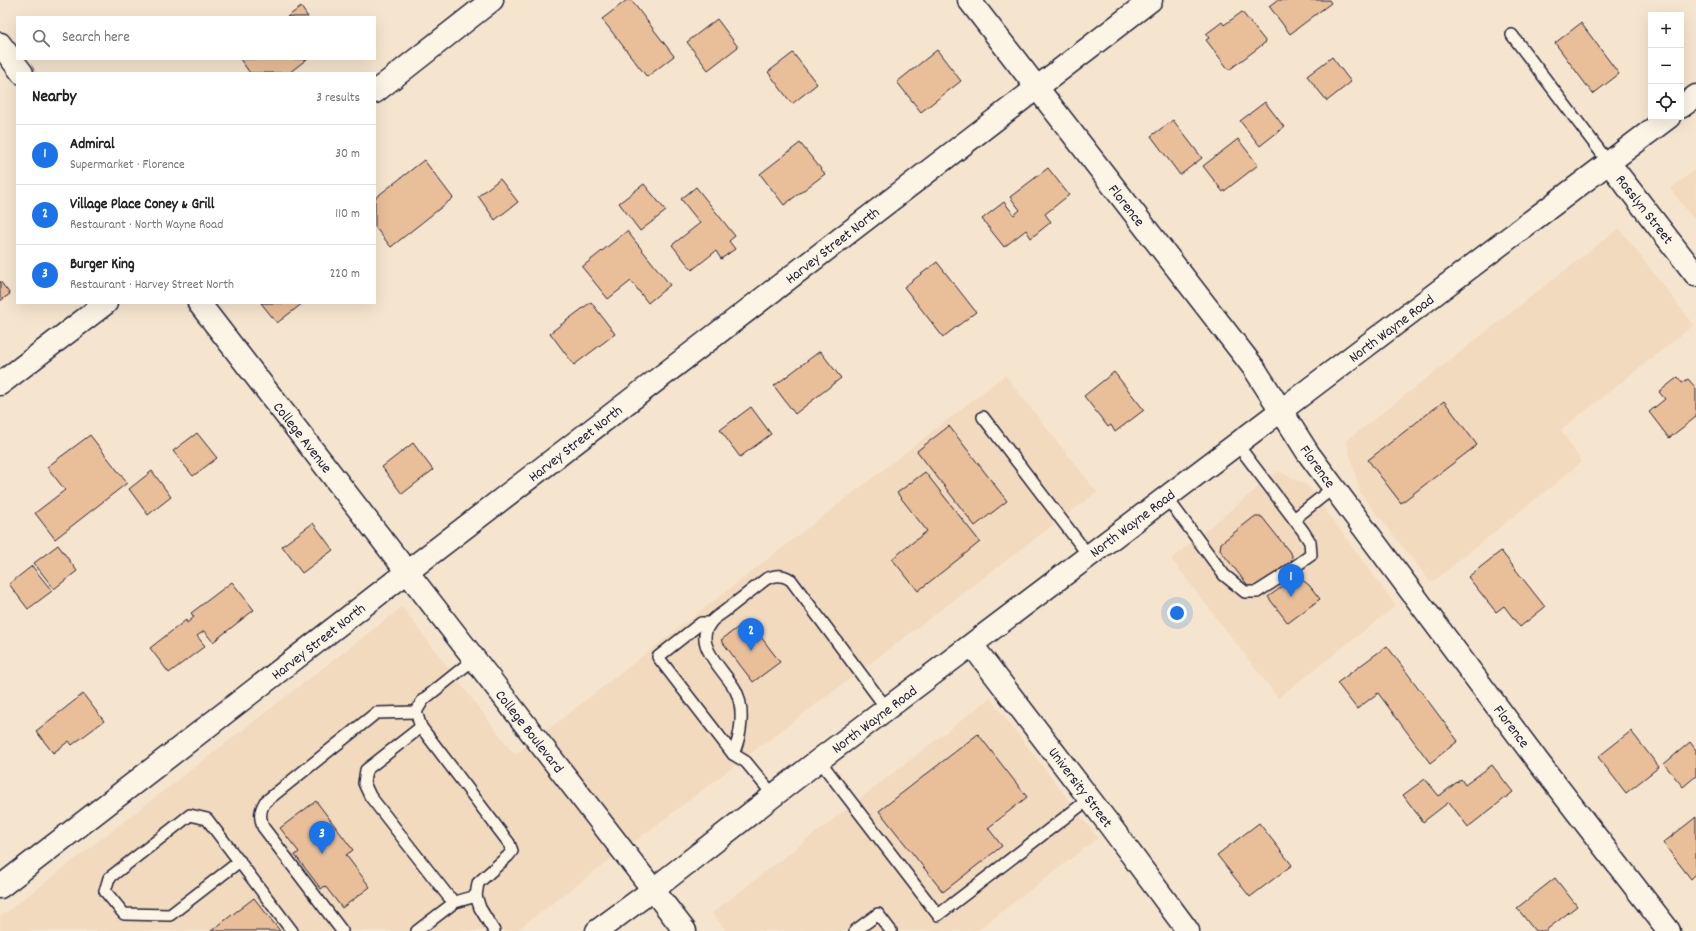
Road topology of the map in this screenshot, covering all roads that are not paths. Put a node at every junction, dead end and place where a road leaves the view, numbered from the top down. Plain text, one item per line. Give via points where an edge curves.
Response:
1 (492, 0) edge
2 (969, 0) edge
3 (1150, 0) edge
4 (1512, 35) dead end
5 (0, 44) edge
6 (21, 72) edge
7 (1037, 88) junction
8 (376, 91) edge
9 (1696, 96) edge
10 (1684, 106) edge
11 (1665, 120) edge
12 (1609, 163) junction
13 (1696, 275) edge
14 (105, 304) edge
15 (200, 304) edge
16 (0, 384) edge
17 (1281, 411) junction
18 (983, 417) dead end
19 (1238, 444) junction
20 (1334, 488) junction
21 (1167, 498) junction
22 (1294, 519) junction
23 (1089, 556) junction
24 (407, 572) junction
25 (710, 623) junction
26 (972, 645) junction
27 (474, 659) junction
28 (887, 709) junction
29 (416, 712) junction
30 (421, 727) junction
31 (733, 754) junction
32 (819, 760) junction
33 (774, 796) junction
34 (1089, 799) junction
35 (240, 861) junction
36 (0, 887) edge
37 (654, 889) junction
38 (476, 896) junction
39 (455, 902) junction
40 (292, 931) edge
41 (342, 931) edge
42 (417, 931) edge
43 (494, 931) edge
44 (597, 931) edge
45 (685, 931) edge
46 (855, 931) edge
47 (890, 931) edge
48 (1188, 931) edge
49 (1669, 931) edge

1 - 8 street
2 - 7 street, Florence
3 - 7 street, Harvey Street North
4 - 12 lane
5 - 6 street
7 - 17 street, Florence via 1254,368
7 - 24 street, Harvey Street North
9 - 10 street
11 - 12 street, North Wayne Road
12 - 13 street, Rosslyn Street
12 - 17 street, North Wayne Road
14 - 16 street
15 - 24 street, College Avenue
17 - 19 street, North Wayne Road
17 - 20 street, Florence
18 - 23 lane
19 - 21 street, North Wayne Road
19 - 22 lane
20 - 22 lane
20 - 49 street, Florence via 1539,763
21 - 22 lane via 1224,575 1245,592 1257,592 1311,555 1310,542
21 - 23 street, North Wayne Road
23 - 26 street, North Wayne Road
24 - 27 street, College Boulevard
24 - 36 street, Harvey Street North
25 - 28 lane via 766,579 774,576 786,577 791,580
25 - 31 lane via 705,634 710,655 739,699 740,734
25 - 31 lane via 701,624 658,657
26 - 28 street, North Wayne Road
26 - 34 street, University Street
27 - 29 lane via 423,700
27 - 37 street, College Boulevard
28 - 32 street, North Wayne Road
29 - 30 lane
29 - 41 lane via 376,713 265,802 262,808 260,815 263,827
30 - 38 lane via 509,843 512,851 478,883
30 - 39 lane via 366,770 364,783 370,796
31 - 33 lane via 746,762
32 - 33 street, North Wayne Road
32 - 34 lane via 938,915
33 - 37 street, North Wayne Road
34 - 48 street, University Street
35 - 35 lane via 207,819 190,815 109,878 105,891 124,914 170,915
35 - 40 lane
37 - 44 street, North Wayne Road
37 - 45 street, College Boulevard
38 - 39 lane
38 - 43 lane
39 - 42 lane
46 - 47 lane via 878,914

